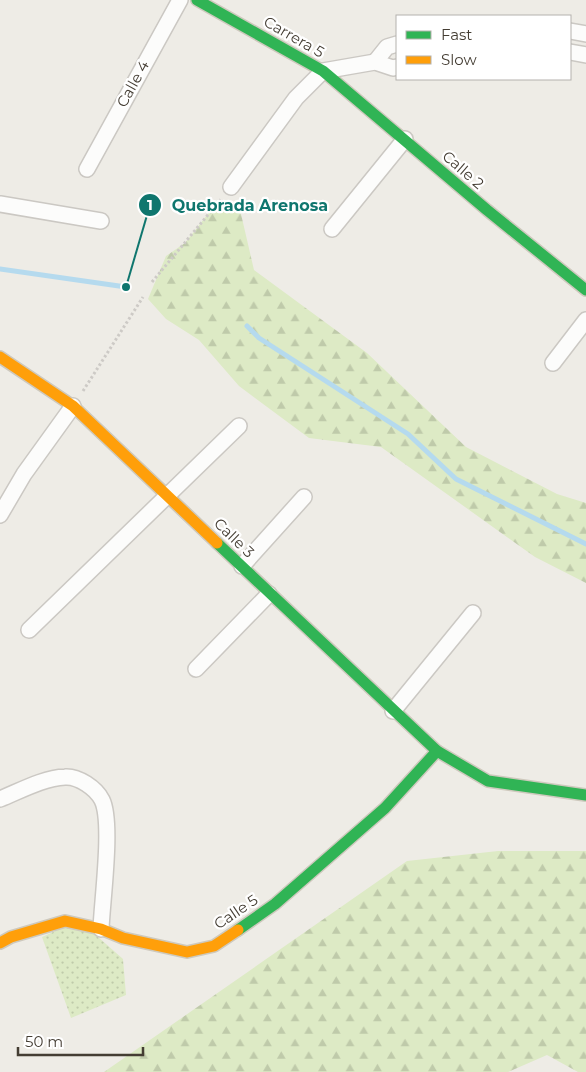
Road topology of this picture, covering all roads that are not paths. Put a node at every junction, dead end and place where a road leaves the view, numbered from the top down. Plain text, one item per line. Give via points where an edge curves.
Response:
1 (180, 0) edge
2 (197, 0) edge
3 (571, 31) edge
4 (586, 34) edge
5 (396, 44) edge
6 (571, 52) edge
7 (586, 55) edge
8 (375, 62) junction
9 (396, 66) edge
10 (323, 71) junction
11 (404, 139) junction
12 (87, 169) dead end
13 (231, 187) road end
14 (0, 204) edge
15 (101, 221) dead end
16 (332, 229) dead end
17 (586, 290) edge
18 (586, 320) edge
19 (0, 357) edge
20 (553, 364) dead end
21 (73, 406) junction
22 (239, 426) dead end
23 (167, 494) junction
24 (304, 497) dead end
25 (0, 515) edge
26 (242, 566) junction
27 (269, 594) junction
28 (473, 613) dead end
29 (29, 630) dead end
30 (196, 669) dead end
31 (393, 711) junction
32 (438, 752) junction
33 (586, 795) edge
34 (0, 799) edge
35 (101, 929) junction
36 (0, 943) edge

1 - 12 street, Calle 4
2 - 10 street, Carrera 5
3 - 4 street
5 - 8 street via 388,46
6 - 7 street
8 - 9 street
8 - 10 street
10 - 11 street, Calle 2
10 - 13 street via 296,98
11 - 16 street
11 - 17 street, Calle 2
14 - 15 street
18 - 20 street
19 - 21 street, Calle 3
21 - 23 street, Calle 3
21 - 25 street via 24,474
22 - 23 street
23 - 26 street, Calle 3
23 - 29 street
24 - 26 street
26 - 27 street, Calle 3
27 - 30 street
27 - 31 street, Calle 3
28 - 31 street
31 - 32 street, Calle 3
32 - 33 street, Calle 3 via 488,782
32 - 35 street, Calle 5 via 385,808 327,859 275,904 214,946 188,952 123,938
34 - 35 street via 42,782 66,777 87,784 102,800 108,830
35 - 36 street, Calle 5 via 65,921

